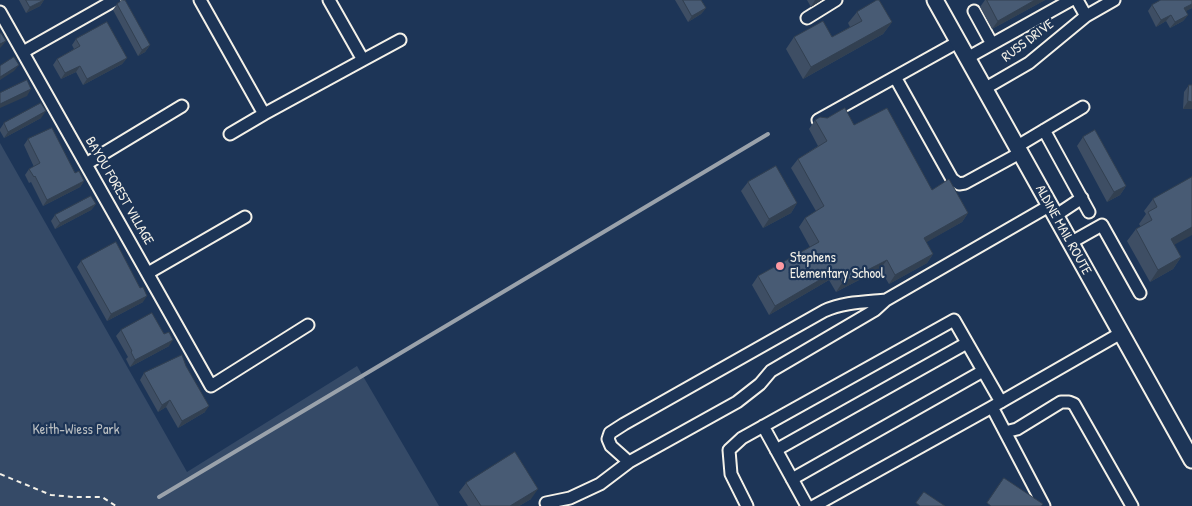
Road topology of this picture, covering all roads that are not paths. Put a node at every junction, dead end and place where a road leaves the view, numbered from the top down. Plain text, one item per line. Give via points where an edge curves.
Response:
1 (115, 0) edge
2 (200, 0) edge
3 (329, 0) edge
4 (836, 0) edge
5 (935, 0) edge
6 (1071, 0) edge
7 (1077, 0) edge
8 (1114, 0) edge
9 (974, 11) dead end
10 (0, 12) edge
11 (1086, 16) junction
12 (807, 18) dead end
13 (400, 40) dead end
14 (958, 42) junction
15 (992, 44) junction
16 (23, 52) junction
17 (967, 58) junction
18 (363, 60) junction
19 (895, 77) junction
20 (984, 88) junction
21 (182, 106) dead end
22 (1083, 107) dead end
23 (264, 114) junction
24 (818, 120) edge
25 (1044, 130) junction
26 (230, 134) dead end
27 (1018, 150) junction
28 (86, 164) junction
29 (1082, 198) junction
30 (1052, 211) junction
31 (1089, 212) dead end
32 (245, 217) dead end
33 (1070, 243) junction
34 (148, 273) junction
35 (1140, 293) dead end
36 (886, 300) junction
37 (308, 325) dead end
38 (1121, 333) junction
39 (967, 343) junction
40 (983, 371) junction
41 (996, 404) junction
42 (763, 426) junction
43 (1005, 432) junction
44 (776, 450) junction
45 (1192, 460) edge
46 (629, 462) junction
47 (792, 479) junction
48 (546, 504) dead end
49 (748, 506) edge
50 (807, 506) edge
51 (814, 506) edge
52 (1044, 506) edge
53 (1132, 506) edge

1 - 16 street
2 - 23 street
3 - 18 street
4 - 12 street
5 - 14 main road, ALDINE MAIL ROUTE
6 - 15 street
7 - 11 street
8 - 11 street, RUSS DRIVE
9 - 15 street
10 - 16 street, BAYOU FOREST VILLAGE
11 - 20 street, RUSS DRIVE via 1028,63
13 - 18 street
14 - 17 main road, ALDINE MAIL ROUTE
14 - 19 street
15 - 17 street
16 - 28 street, BAYOU FOREST VILLAGE
17 - 20 main road, ALDINE MAIL ROUTE
18 - 23 street
19 - 24 street
19 - 27 street via 952,179 959,184
20 - 27 main road, ALDINE MAIL ROUTE
21 - 28 street
22 - 25 street
23 - 26 street
25 - 27 street
25 - 29 street
27 - 30 main road, ALDINE MAIL ROUTE
28 - 34 street, BAYOU FOREST VILLAGE
29 - 30 street
29 - 31 street
30 - 33 main road, ALDINE MAIL ROUTE
30 - 36 street
32 - 34 street
33 - 35 street via 1102,225
33 - 38 main road, ALDINE MAIL ROUTE
34 - 37 street, BAYOU FOREST VILLAGE via 211,386
36 - 46 street via 875,310 771,371 736,402
36 - 46 street via 854,303 824,311 624,424 610,433 608,439 611,446
38 - 41 street
38 - 45 main road, ALDINE MAIL ROUTE
39 - 40 street
39 - 42 street via 954,320
39 - 44 street
40 - 41 street
40 - 47 street
41 - 43 street
41 - 51 street
42 - 44 street
42 - 49 street via 729,450 731,474
43 - 52 street
43 - 53 street via 1061,402 1074,404
44 - 47 street
46 - 48 street via 600,484 570,498
47 - 50 street

